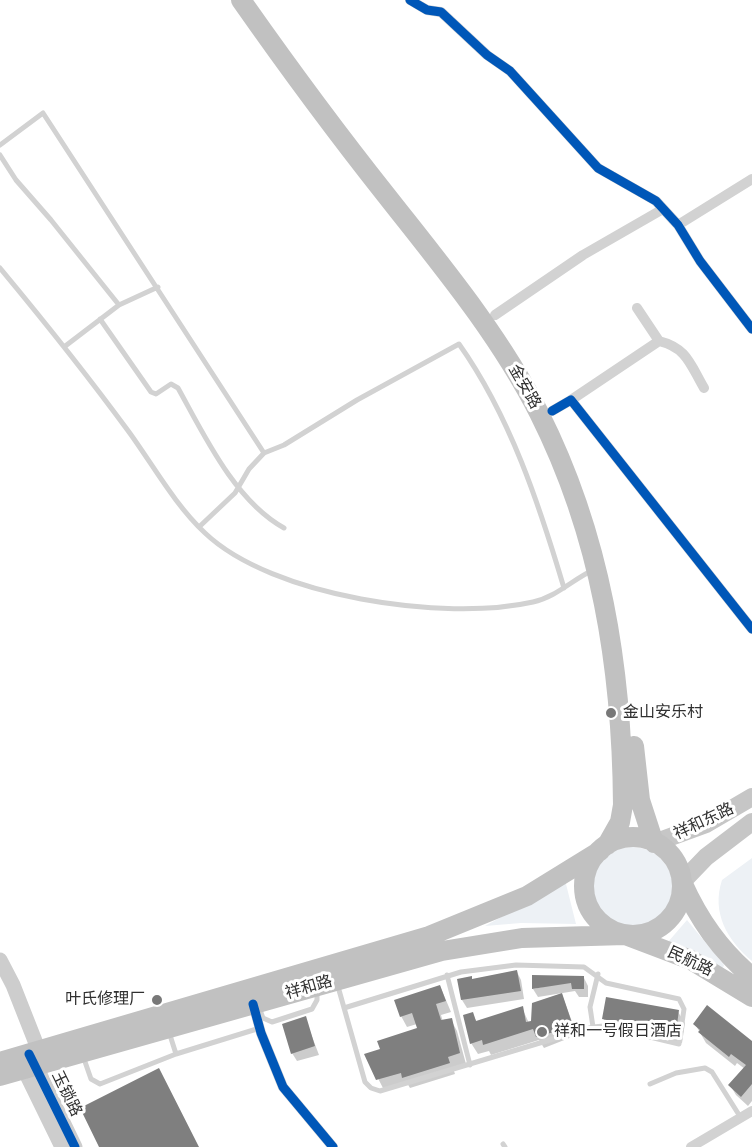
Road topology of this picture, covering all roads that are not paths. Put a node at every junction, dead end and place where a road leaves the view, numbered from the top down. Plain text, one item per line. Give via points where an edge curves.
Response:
1 (241, 0) edge
2 (257, 0) edge
3 (410, 0) edge
4 (0, 145) edge
5 (0, 155) edge
6 (752, 179) edge
7 (663, 209) junction
8 (678, 225) junction
9 (0, 268) edge
10 (159, 287) junction
11 (118, 305) junction
12 (637, 308) dead end
13 (495, 315) junction
14 (100, 319) junction
15 (752, 328) edge
16 (659, 341) junction
17 (64, 347) junction
18 (704, 388) dead end
19 (571, 400) junction
20 (552, 411) junction
21 (264, 453) junction
22 (239, 485) junction
23 (199, 527) junction
24 (284, 528) dead end
25 (598, 567) junction
26 (564, 588) junction
27 (752, 629) edge
28 (752, 797) edge
29 (752, 822) edge
30 (654, 843) junction
31 (603, 848) junction
32 (682, 882) junction
33 (625, 935) junction
34 (0, 960) edge
35 (598, 974) junction
36 (447, 975) junction
37 (752, 977) edge
38 (336, 980) junction
39 (752, 997) edge
40 (255, 1003) junction
41 (344, 1008) junction
42 (168, 1028) junction
43 (593, 1028) junction
44 (260, 1029) junction
45 (82, 1053) junction
46 (176, 1054) junction
47 (16, 1061) edge
48 (470, 1065) junction
49 (650, 1084) dead end
50 (752, 1111) edge
51 (741, 1118) junction
52 (62, 1147) edge
53 (75, 1147) edge
54 (333, 1147) edge
55 (691, 1147) edge

1 - 25 highway, 金安路 via 322,114 470,301 513,367 563,466
2 - 13 highway, 金安路 via 333,106
3 - 7 street via 427,10 441,12 510,71 598,168 656,201
4 - 10 lane via 44,113
5 - 11 lane
6 - 8 street
7 - 8 street
7 - 13 street via 583,255
8 - 15 street via 700,261
9 - 17 lane
10 - 11 lane
10 - 21 lane
11 - 14 lane
12 - 16 street
13 - 20 highway, 金安路
14 - 17 lane
14 - 22 lane via 151,392 156,394 171,384 178,388 211,448
16 - 18 street via 681,351
16 - 19 street
17 - 23 lane
19 - 20 street
19 - 27 street
20 - 30 highway, 金安路 via 588,493 614,580 624,635 637,782
21 - 22 lane
21 - 26 lane via 459,344 495,406 523,467
22 - 23 lane via 235,494
22 - 24 lane via 259,509
23 - 26 lane via 245,562 325,591 374,602 477,607 533,602
25 - 26 lane
25 - 31 highway, 金安路 via 611,637 623,795 620,822
28 - 30 main road, 祥和东路 via 706,824
29 - 32 main road, 祥和东路 via 719,846
30 - 31 highway via 633,838
30 - 32 highway via 672,857
31 - 33 highway via 586,874 586,901 601,923
31 - 47 highway, 祥和路 via 527,896 429,936
32 - 33 highway via 677,908 667,922 652,932
32 - 37 highway, 民航路 via 717,943
33 - 38 highway, 祥和路 via 482,943
33 - 39 highway, 民航路 via 691,960
34 - 47 street via 13,985
35 - 36 lane via 584,966 516,965
35 - 43 lane via 590,1007
35 - 43 lane via 606,983 679,999 684,1009 679,1044 604,1026
36 - 41 lane
36 - 48 lane
38 - 40 highway, 祥和路
38 - 41 lane
40 - 42 highway, 祥和路
40 - 44 street
41 - 48 lane via 365,1082 375,1090
42 - 45 highway, 祥和路
42 - 46 lane
43 - 48 lane
44 - 46 lane
44 - 54 street via 283,1088
45 - 46 lane via 91,1079 100,1084
45 - 47 highway, 祥和路
47 - 52 street, 玉锁路
47 - 53 street, 玉锁路
49 - 51 lane via 675,1073 705,1068 712,1072
50 - 51 street
51 - 55 street

